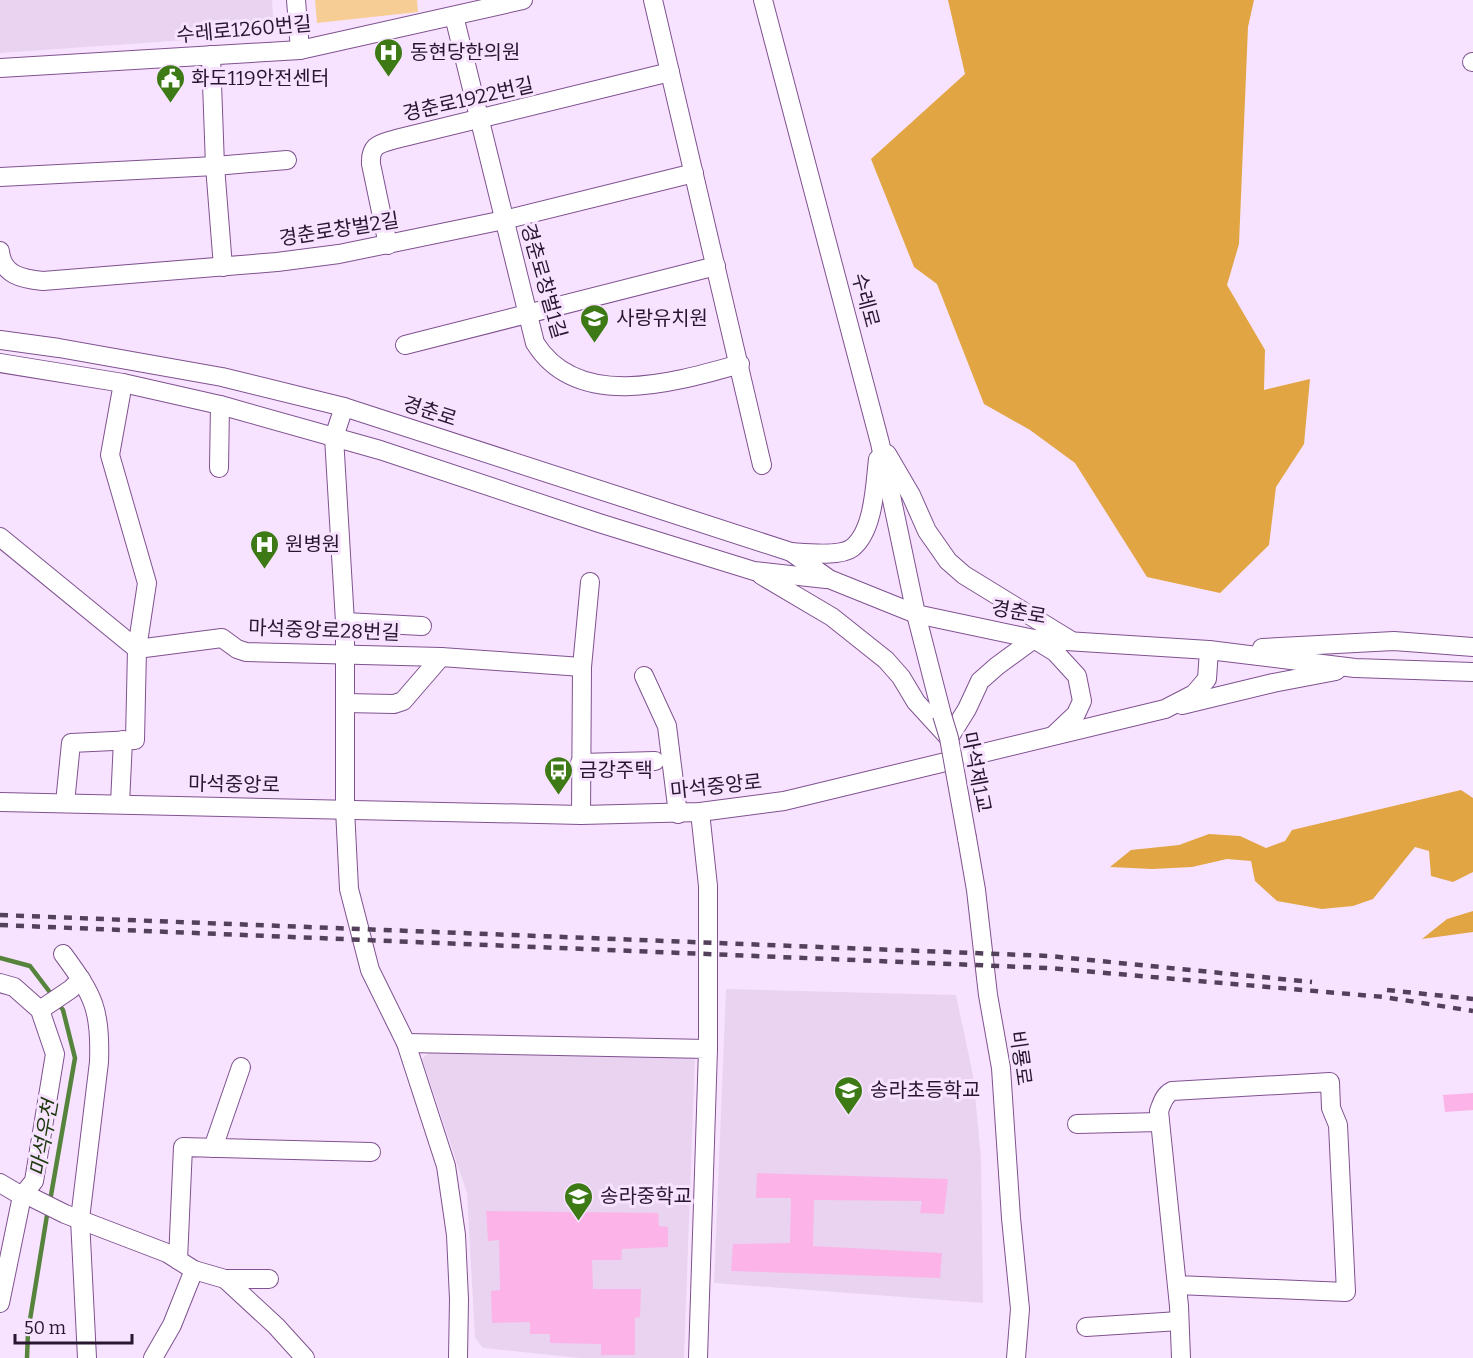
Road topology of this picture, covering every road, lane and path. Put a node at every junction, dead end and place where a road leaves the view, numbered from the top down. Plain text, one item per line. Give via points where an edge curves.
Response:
1 (296, 0) edge
2 (523, 0) edge
3 (653, 0) edge
4 (763, 0) edge
5 (454, 16) junction
6 (300, 50) junction
7 (211, 55) junction
8 (0, 68) edge
9 (670, 72) junction
10 (479, 119) junction
11 (287, 160) dead end
12 (215, 166) junction
13 (694, 173) junction
14 (0, 177) edge
15 (504, 220) junction
16 (388, 245) junction
17 (0, 251) edge
18 (716, 266) junction
19 (223, 267) junction
20 (527, 314) junction
21 (0, 340) edge
22 (405, 345) dead end
23 (0, 363) edge
24 (740, 364) junction
25 (123, 383) junction
26 (219, 405) junction
27 (344, 407) junction
28 (334, 437) junction
29 (880, 442) junction
30 (762, 465) dead end
31 (219, 468) dead end
32 (0, 537) edge
33 (791, 552) junction
34 (754, 571) junction
35 (829, 579) junction
36 (590, 582) dead end
37 (915, 614) junction
38 (345, 622) junction
39 (422, 626) dead end
40 (1034, 639) junction
41 (1075, 643) junction
42 (1473, 646) edge
43 (137, 649) junction
44 (1209, 650) junction
45 (346, 654) junction
46 (441, 657) junction
47 (582, 667) junction
48 (1355, 668) junction
49 (1473, 672) edge
50 (644, 676) dead end
51 (345, 703) junction
52 (1165, 709) junction
53 (1053, 735) junction
54 (949, 738) junction
55 (123, 740) junction
56 (655, 761) dead end
57 (580, 763) junction
58 (0, 802) edge
59 (65, 803) junction
60 (120, 804) junction
61 (345, 809) junction
62 (700, 812) junction
63 (678, 814) junction
64 (581, 815) junction
65 (967, 838) joint
66 (63, 954) dead end
67 (0, 983) edge
68 (76, 984) junction
69 (44, 1008) junction
70 (406, 1043) junction
71 (708, 1049) junction
72 (241, 1067) dead end
73 (1160, 1122) junction
74 (1077, 1124) dead end
75 (213, 1148) junction
76 (371, 1152) dead end
77 (0, 1183) edge
78 (26, 1196) junction
79 (72, 1217) junction
80 (178, 1260) junction
81 (195, 1270) junction
82 (225, 1279) junction
83 (269, 1279) dead end
84 (1177, 1285) junction
85 (0, 1303) edge
86 (1179, 1320) junction
87 (1086, 1327) dead end
88 (87, 1358) edge
89 (153, 1358) edge
90 (305, 1358) edge
91 (458, 1358) edge
92 (698, 1358) edge
93 (1016, 1358) edge
94 (1181, 1358) edge

1 - 6 street
2 - 5 street, 수레로1260번길
3 - 9 street
4 - 29 street, 수레로
5 - 6 street, 수레로1260번길
5 - 10 street, 경춘로창벌1길
6 - 7 street, 수레로1260번길
7 - 8 street, 수레로1260번길
7 - 12 street
9 - 10 street, 경춘로1922번길
9 - 13 street
10 - 15 street, 경춘로창벌1길
10 - 16 street, 경춘로1922번길 via 396,139 376,146 370,154
11 - 12 street
12 - 14 street
12 - 19 street
13 - 15 street, 경춘로창벌2길
13 - 18 street
15 - 16 street, 경춘로창벌2길
15 - 20 street, 경춘로창벌1길
16 - 19 street, 경춘로창벌2길
17 - 19 street, 경춘로창벌2길 via 13,275 43,281
18 - 20 street
18 - 24 street
20 - 22 street
20 - 24 street, 경춘로창벌1길 via 535,343 544,357 561,372 599,386 691,378
21 - 27 street, 경춘로 via 222,377
23 - 25 street, 경춘로
24 - 30 street
25 - 26 street, 경춘로
25 - 43 street via 110,455 147,583
26 - 28 street, 경춘로
26 - 31 street
27 - 28 street
27 - 33 street, 경춘로
28 - 34 street, 경춘로
28 - 38 street
29 - 33 street via 872,507 865,531 851,549 834,553
29 - 37 street, 수레로
29 - 41 street via 927,531 948,561 964,575
32 - 43 street
33 - 35 street, 경춘로
34 - 35 street, 경춘로
34 - 54 street via 863,640 901,677 916,702
35 - 37 street, 경춘로
36 - 47 street
37 - 40 street, 경춘로
37 - 54 street, 마석제1교, bridge
38 - 39 street
38 - 45 street
40 - 41 street, 경춘로
40 - 53 street via 1055,652 1077,676 1082,701 1076,714
40 - 54 street via 980,681
41 - 44 street, 경춘로
42 - 44 street, 경춘로 via 1394,641
43 - 45 street, 마석중앙로28번길 via 222,638 246,652
43 - 55 street via 135,740
44 - 48 street, 경춘로
44 - 52 street, 마석중앙로 via 1207,679 1194,694
45 - 46 street, 마석중앙로28번길
45 - 51 street
46 - 47 street, 마석중앙로28번길
46 - 51 street via 403,701
47 - 57 street
48 - 49 street, 경춘로
48 - 52 street
50 - 63 street via 667,726
51 - 61 street
52 - 53 street, 마석중앙로
53 - 62 street, 마석중앙로 via 784,801
54 - 65 street, 마석제1교, bridge
55 - 59 street via 71,743
55 - 60 street
56 - 57 street
57 - 64 street
58 - 59 street, 마석중앙로
59 - 60 street, 마석중앙로
60 - 61 street, 마석중앙로
61 - 64 street, 마석중앙로
61 - 70 street via 349,890 357,923 370,970
62 - 63 street, 마석중앙로
62 - 71 street via 708,886
63 - 64 street, 마석중앙로
65 - 93 street, 비룡로 via 1001,1068 1020,1309
66 - 68 street
67 - 69 street via 14,987
68 - 69 street
68 - 79 street via 90,993 100,1037
69 - 78 street via 56,1054 34,1181
70 - 71 street
70 - 91 street via 446,1166 453,1205
71 - 92 street
72 - 75 street
73 - 74 street
73 - 84 street
73 - 84 street via 1161,1105 1172,1091 1330,1082 1331,1108 1338,1125 1346,1292
75 - 76 street
75 - 80 street via 183,1147
77 - 78 street
78 - 79 street
78 - 85 street
79 - 80 street
79 - 88 street
80 - 81 street
81 - 82 street
81 - 89 street
82 - 83 street
82 - 90 street
84 - 86 street
86 - 87 street
86 - 94 street

